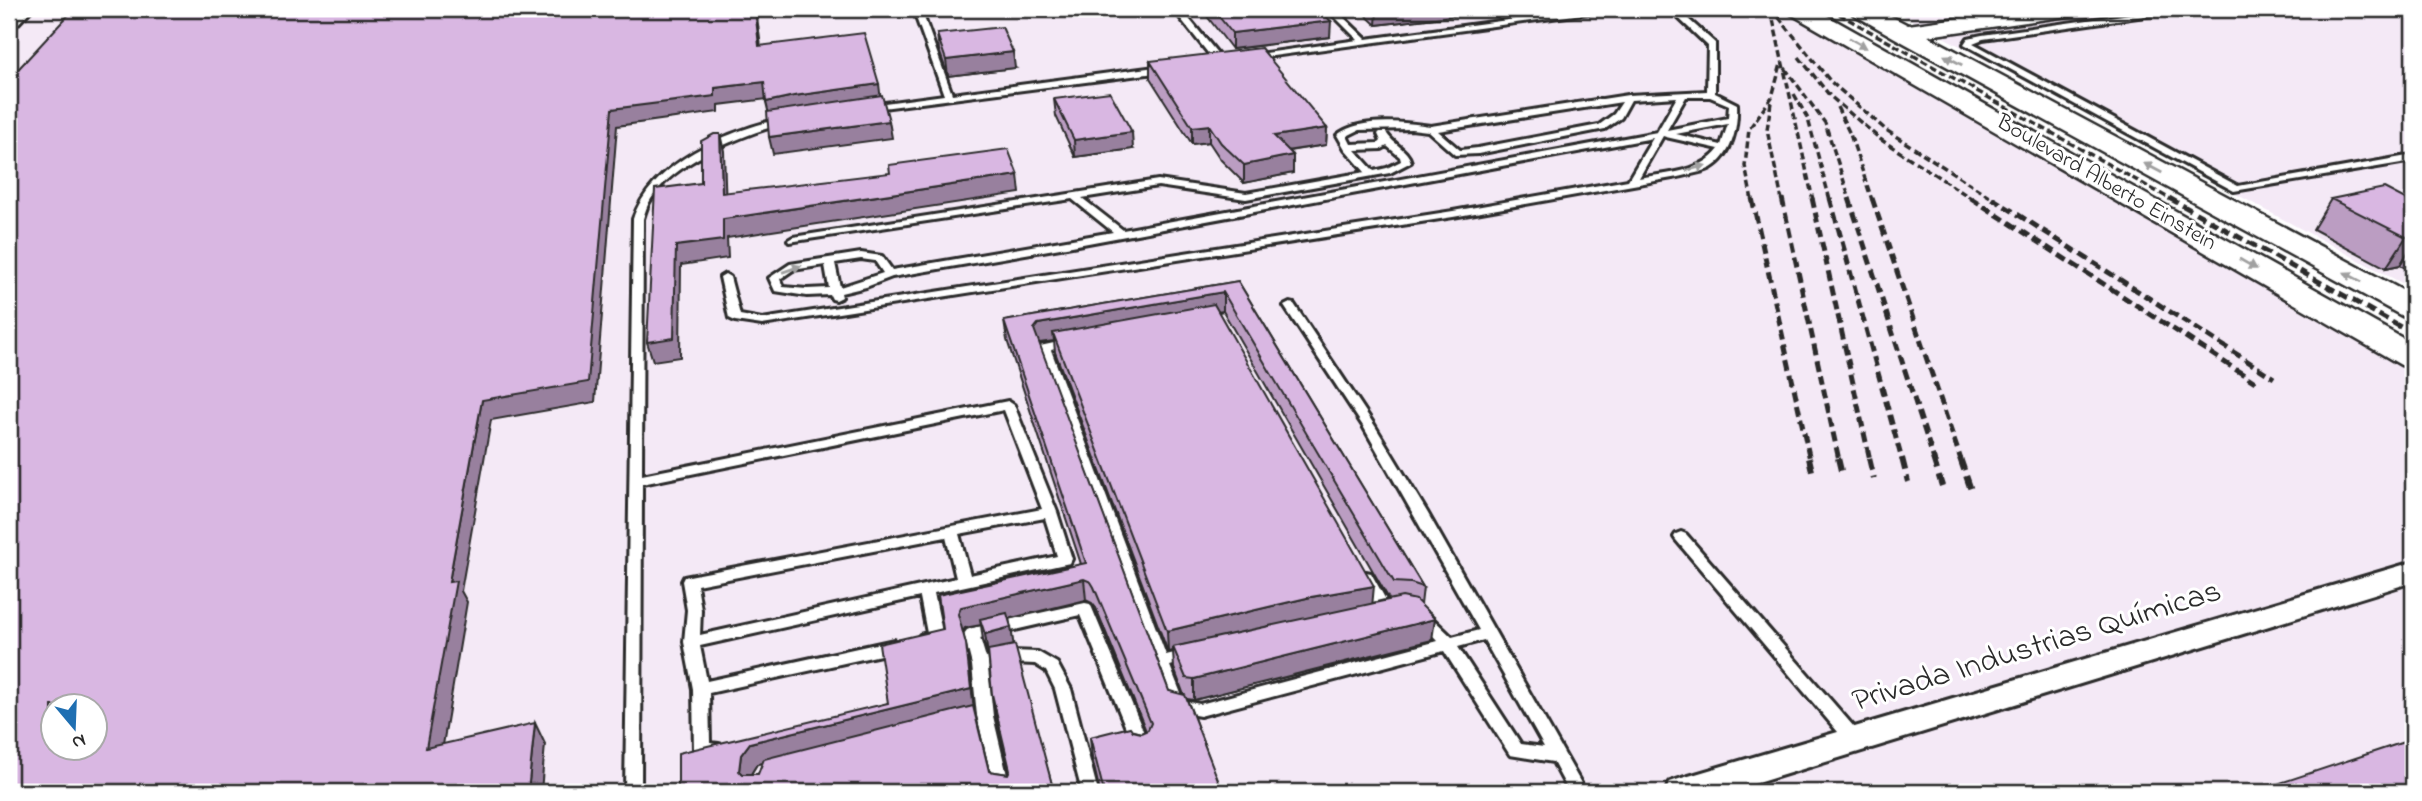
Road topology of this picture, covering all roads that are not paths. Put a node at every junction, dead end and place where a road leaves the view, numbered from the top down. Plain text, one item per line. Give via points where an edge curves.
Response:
1 (28, 9) edge
2 (917, 9) edge
3 (1177, 9) edge
4 (1331, 9) edge
5 (1604, 9) edge
6 (1672, 9) edge
7 (1799, 9) edge
8 (1860, 9) edge
9 (2068, 9) edge
10 (2180, 9) edge
11 (9, 28) edge
12 (1903, 33) junction
13 (1364, 42) junction
14 (1245, 58) edge
15 (1232, 60) edge
16 (1219, 61) junction
17 (1205, 63) edge
18 (1178, 67) edge
19 (1683, 94) junction
20 (1711, 94) junction
21 (950, 97) junction
22 (1628, 98) junction
23 (853, 111) edge
24 (798, 118) edge
25 (1734, 120) junction
26 (1373, 128) junction
27 (1431, 129) junction
28 (1659, 132) junction
29 (1386, 141) junction
30 (1348, 147) junction
31 (1724, 148) junction
32 (1458, 153) junction
33 (2413, 158) edge
34 (1472, 168) junction
35 (1372, 174) junction
36 (1632, 182) junction
37 (1073, 195) junction
38 (1121, 234) junction
39 (793, 240) dead end
40 (830, 263) junction
41 (889, 274) junction
42 (725, 277) dead end
43 (834, 291) junction
44 (1290, 306) dead end
45 (840, 308) junction
46 (2413, 309) edge
47 (1080, 340) edge
48 (2413, 358) edge
49 (636, 481) junction
50 (1050, 512) junction
51 (951, 530) junction
52 (1681, 537) dead end
53 (1359, 565) edge
54 (2413, 572) edge
55 (964, 581) junction
56 (926, 589) junction
57 (1489, 633) junction
58 (692, 642) junction
59 (1198, 654) edge
60 (1161, 662) junction
61 (980, 665) junction
62 (701, 689) junction
63 (1855, 740) junction
64 (728, 746) edge
65 (1141, 746) edge
66 (1558, 756) junction
67 (633, 792) edge
68 (1003, 792) edge
69 (1090, 792) edge
70 (1578, 792) edge
71 (1682, 792) edge

1 - 11 lane
2 - 21 lane
3 - 16 lane
4 - 13 lane
5 - 13 lane
6 - 20 lane via 1712,45
7 -> 48 main road, Boulevard Alberto Einstein
8 - 12 main road, Boulevard Alberto Einstein
9 - 12 main road
10 - 33 lane via 1982,37 1968,44 2237,189
46 -> 12 main road, Boulevard Alberto Einstein
13 - 14 lane
15 - 16 lane
16 - 17 lane
18 - 21 lane
19 - 20 lane
19 - 22 lane
19 - 28 lane
20 - 25 lane via 1733,104
21 - 23 lane
22 - 27 lane
22 - 32 lane via 1618,116 1602,128
24 - 49 lane via 751,129 705,152 674,172 643,202 638,219
25 - 28 lane
25 - 31 lane
26 - 27 lane
26 - 29 lane
26 - 30 lane via 1357,127 1342,135
27 - 32 lane
28 - 31 lane
28 - 34 lane
28 - 36 lane
29 - 30 lane via 1372,148
29 - 35 lane via 1406,162
30 - 35 lane
36 -> 31 lane via 1709,165
32 - 34 lane
34 - 38 lane
35 - 37 lane via 1246,196 1158,183
36 - 45 lane
37 - 38 lane
37 - 39 lane
38 - 41 lane
40 - 41 lane via 860,256 877,258
40 - 43 lane
43 -> 40 lane via 801,295 779,289 774,278 790,267
41 - 43 lane
42 - 45 lane via 735,318 762,322
43 - 45 lane
44 - 57 lane via 1368,426
47 - 60 lane via 1044,348
49 - 50 lane via 1008,405
49 - 67 lane
50 - 51 lane
50 - 55 lane via 1065,559
51 - 55 lane
51 - 58 lane via 690,581
52 - 63 lane
53 - 66 lane via 1392,613 1419,615 1445,639 1516,750
54 - 63 street, Privada Industrias Químicas
55 - 56 lane
56 - 58 lane
56 - 62 lane via 935,637
57 - 60 lane via 1200,710 1178,707
57 - 66 lane
58 - 62 lane
59 - 60 lane
61 - 65 lane via 972,634 1085,608
61 - 68 lane via 978,717
61 - 69 lane via 1012,657 1038,658 1052,667 1063,690
62 - 64 lane via 702,752
63 - 71 street, Privada Industrias Químicas
66 - 70 lane

